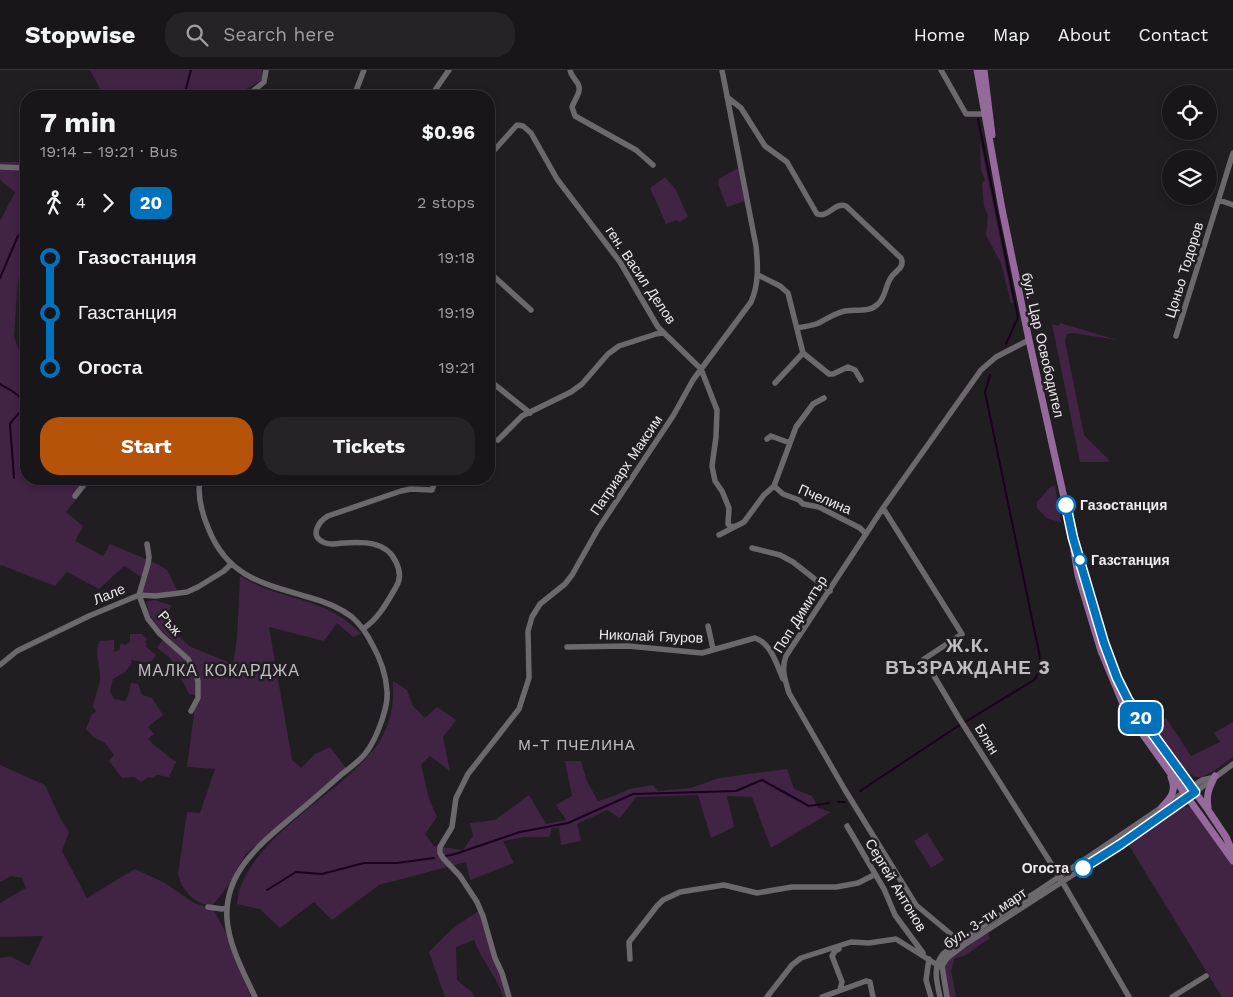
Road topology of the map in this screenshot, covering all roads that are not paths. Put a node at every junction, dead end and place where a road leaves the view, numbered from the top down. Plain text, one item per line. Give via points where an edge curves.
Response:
1 (266, 70) edge
2 (364, 70) edge
3 (449, 70) edge
4 (570, 70) edge
5 (722, 70) edge
6 (940, 70) edge
7 (977, 70) edge
8 (984, 70) edge
9 (254, 90) edge
10 (356, 90) edge
11 (435, 90) edge
12 (727, 97) junction
13 (980, 114) junction
14 (495, 149) edge
15 (1233, 153) edge
16 (994, 157) junction
17 (653, 165) dead end
18 (0, 167) edge
19 (20, 168) edge
20 (1219, 200) junction
21 (1233, 205) edge
22 (758, 275) junction
23 (495, 277) edge
24 (531, 310) dead end
25 (797, 328) junction
26 (664, 333) junction
27 (1176, 336) dead end
28 (1029, 340) junction
29 (803, 353) junction
30 (701, 369) junction
31 (860, 380) dead end
32 (776, 383) dead end
33 (495, 385) edge
34 (824, 398) dead end
35 (530, 413) junction
36 (767, 439) dead end
37 (498, 440) dead end
38 (790, 443) junction
39 (83, 485) edge
40 (199, 485) edge
41 (434, 485) edge
42 (774, 486) junction
43 (75, 496) dead end
44 (883, 508) junction
45 (736, 526) junction
46 (866, 534) junction
47 (719, 535) dead end
48 (1073, 538) junction
49 (147, 544) dead end
50 (752, 548) dead end
51 (231, 564) junction
52 (830, 591) junction
53 (139, 595) junction
54 (708, 626) dead end
55 (363, 629) junction
56 (567, 647) dead end
57 (713, 649) junction
58 (0, 665) edge
59 (789, 693) junction
60 (191, 711) dead end
61 (1162, 762) junction
62 (1233, 764) edge
63 (1215, 776) junction
64 (1194, 789) junction
65 (1187, 795) junction
66 (1162, 807) junction
67 (1208, 810) junction
68 (847, 826) dead end
69 (1233, 853) edge
70 (1233, 861) edge
71 (874, 875) junction
72 (1061, 879) junction
73 (227, 906) junction
74 (208, 907) dead end
75 (963, 943) junction
76 (845, 945) junction
77 (927, 958) junction
78 (630, 959) dead end
79 (939, 966) junction
80 (1206, 976) dead end
81 (840, 990) junction
82 (255, 997) edge
83 (509, 997) edge
84 (767, 997) edge
85 (822, 997) edge
86 (873, 997) edge
87 (930, 997) edge
88 (940, 997) edge
89 (947, 997) edge
90 (1130, 997) edge
91 (1172, 997) edge

1 - 9 street via 264,82
2 - 10 street
3 - 11 street
4 - 17 street via 580,85 572,108 575,116 636,150
5 - 12 street, Патриарх Максим
6 - 13 street via 966,114
7 - 13 main road, бул. Цар Освободител
8 - 16 main road, бул. Цар Освободител
12 - 22 street, Патриарх Максим via 756,246
12 - 25 street via 741,108 765,146 787,162 817,214 825,214 841,204 846,206 903,262 887,282 883,297 875,306 866,311 836,313 817,324
13 - 16 main road, бул. Цар Освободител
14 - 26 street, ген. Васил Делов via 517,125 531,133 563,187 620,262
15 - 20 street, Цоньо Тодоров
16 - 28 main road, бул. Цар Освободител
18 - 19 street
20 - 21 street
20 - 27 street, Цоньо Тодоров
22 - 25 street via 788,293
22 - 30 street, Патриарх Максим via 751,302
23 - 24 street
25 - 29 street
26 - 30 street, ген. Васил Делов
26 - 35 street via 619,346 582,384
28 - 44 street, Поп Димитър via 996,357 981,370
28 - 48 main road, бул. Цар Освободител
29 - 31 street via 830,374 848,367
29 - 32 street
30 - 45 street, ген. Васил Делов via 717,410 712,466 715,480 729,508 728,524
30 - 83 street, Патриарх Максим via 572,575 540,604 532,617 528,631 529,678 519,709 464,780 456,798 452,827 440,847 446,861 477,902
33 - 35 street
34 - 38 street via 813,404 796,427
35 - 37 street via 516,421
36 - 38 street via 774,437
38 - 42 street
39 - 43 street
40 - 51 street via 206,523 217,546
41 - 55 street via 432,490 401,491 328,516 317,525 318,538 324,543 378,544 396,561 399,581 383,611
42 - 45 street via 744,522
42 - 46 street, Пчелина via 781,493 803,504 819,507
44 - 46 street, Поп Димитър
44 - 72 street, Блян via 962,634 924,659
45 - 47 street
46 - 52 street, Поп Димитър
48 - 61 main road, бул. Цар Освободител via 1078,574 1108,669 1123,704
48 - 64 main road, бул. Цар Освободител via 1104,643 1120,684 1128,700
49 - 53 street via 148,564
50 - 52 street via 793,562
51 - 53 street, Лале via 187,592
51 - 55 street via 261,583 334,606
52 - 59 street, Поп Димитър via 786,656 783,664
53 - 58 street, Лале via 28,645
53 - 60 street, Ръж via 148,619 188,659 195,673 198,698
54 - 57 street
55 - 73 street via 385,674 385,711 378,730 365,754 245,860 234,878
56 - 57 street, Николай Гяуров via 628,646 702,653
57 - 59 street, Николай Гяуров via 748,639 760,640 775,660
59 - 75 street, Поп Димитър via 916,905
61 - 65 main road, бул. Цар Освободител
61 - 66 main road via 1174,787
62 - 63 street
63 - 64 street
63 - 67 main road via 1208,790
64 - 65 street
64 - 67 main road, бул. Цар Освободител
65 - 66 street, бул. 3-ти март
65 - 70 main road, бул. Цар Освободител
65 - 72 street, бул. 3-ти март via 1121,844
66 - 72 street, бул. 3-ти март
67 - 69 main road, бул. Цар Освободител
68 - 71 street, Сергей Антонов
71 - 77 street, Сергей Антонов via 895,915
71 - 78 street via 858,883 792,887 757,893 724,885 680,892 664,900 648,916 629,942
72 - 75 street, бул. 3-ти март
72 - 90 street, Блян
73 - 74 street via 222,909
73 - 82 street via 232,944
75 - 79 street, бул. 3-ти март via 943,954
76 - 77 street via 896,939
76 - 81 street via 832,956 842,982
76 - 84 street via 797,961
77 - 79 street, Сергей Антонов
77 - 87 street via 926,980
79 - 88 street, бул. 3-ти март via 936,976
79 - 89 street, бул. 3-ти март
80 - 91 street
81 - 85 street
81 - 86 street via 866,981 870,982

